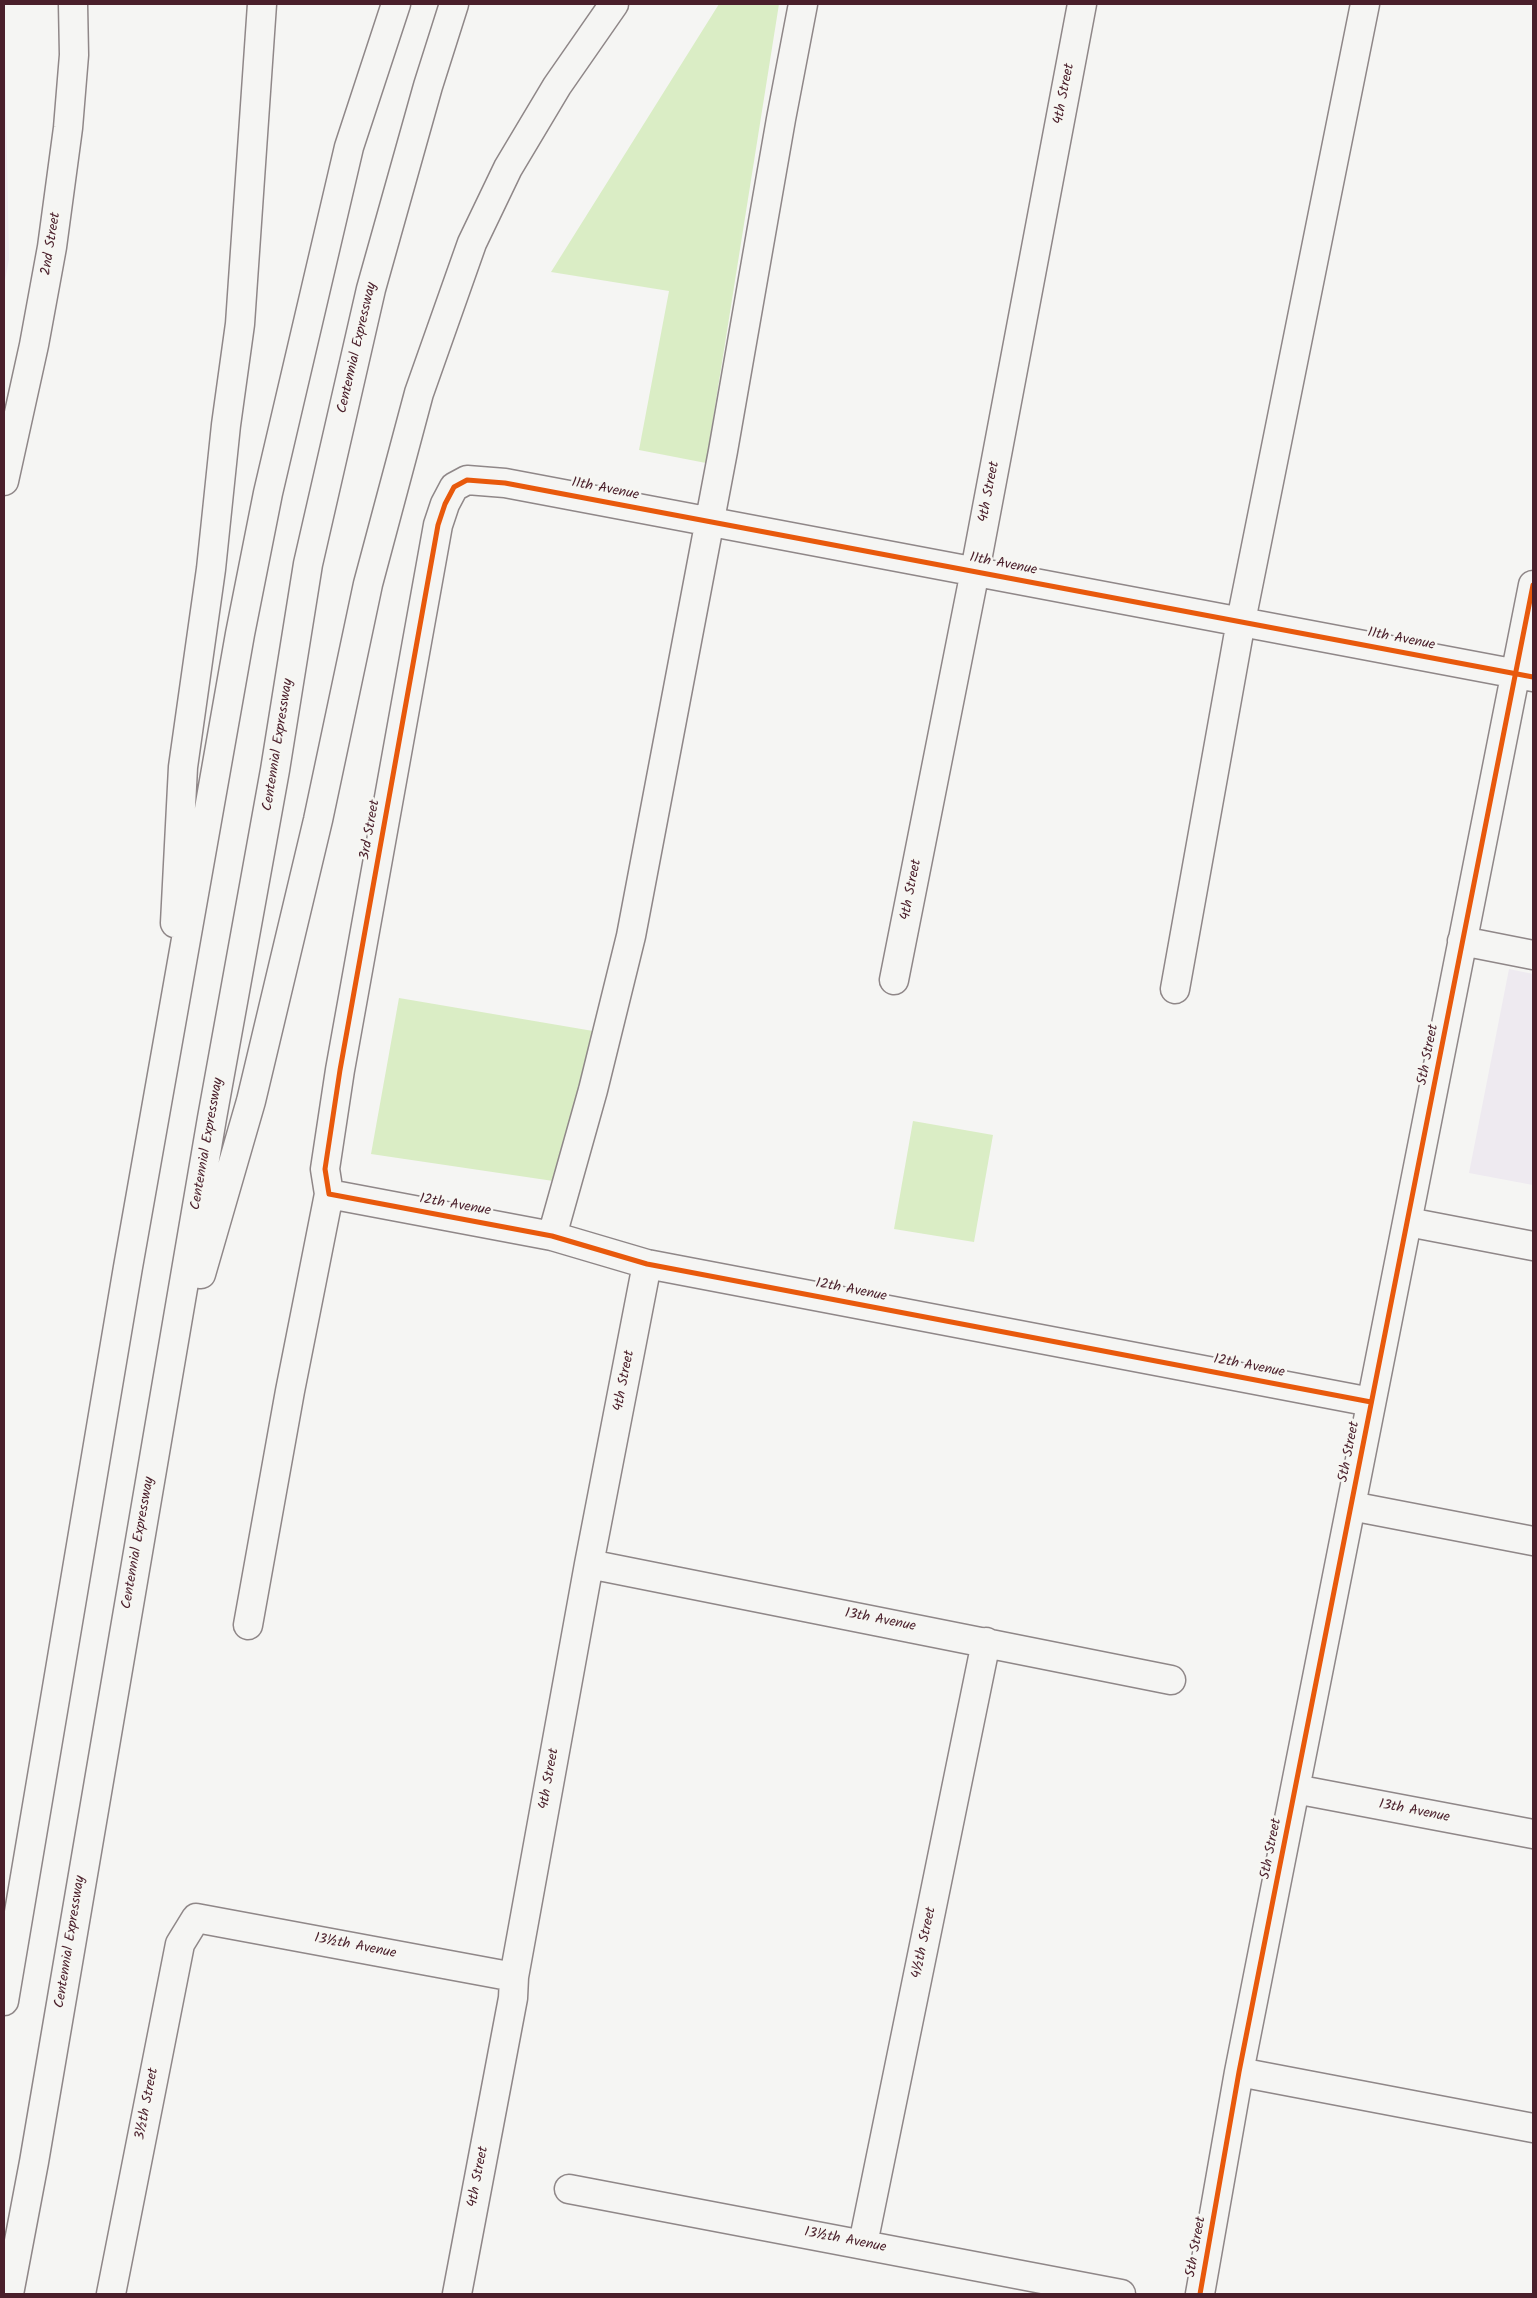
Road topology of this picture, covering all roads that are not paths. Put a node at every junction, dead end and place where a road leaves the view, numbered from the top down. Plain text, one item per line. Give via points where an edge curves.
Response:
1 (73, 4) edge
2 (262, 4) edge
3 (396, 4) edge
4 (454, 4) edge
5 (614, 4) edge
6 (803, 4) edge
7 (1082, 4) edge
8 (1365, 4) edge
9 (4, 480) edge
10 (467, 480) joint
11 (710, 522) junction
12 (975, 571) junction
13 (1533, 585) edge
14 (1241, 621) junction
15 (1525, 676) edge
16 (1462, 941) junction
17 (1533, 955) edge
18 (894, 980) dead end
19 (1175, 988) dead end
20 (167, 1050) junction
21 (329, 1194) junction
22 (1408, 1222) junction
23 (552, 1236) junction
24 (1533, 1246) edge
25 (647, 1264) junction
26 (165, 1398) junction
27 (1371, 1402) junction
28 (1351, 1506) junction
29 (1533, 1541) edge
30 (589, 1564) junction
31 (248, 1625) dead end
32 (986, 1642) junction
33 (1171, 1680) dead end
34 (1295, 1789) junction
35 (1533, 1834) edge
36 (196, 1918) joint
37 (514, 1977) junction
38 (4, 2000) edge
39 (1240, 2072) junction
40 (1533, 2128) edge
41 (569, 2189) dead end
42 (863, 2244) junction
43 (8, 2294) edge
44 (111, 2294) edge
45 (457, 2294) edge
46 (1121, 2294) edge
47 (1200, 2294) edge

1 - 9 main road, 2nd Street via 74,55 68,128 52,247
2 - 20 main road via 240,324 183,767
3 - 20 main road via 349,147 268,493
4 - 26 main road, Centennial Expressway via 371,289 308,564 276,770
5 - 26 main road via 556,86 508,168 472,243 419,393 368,584 318,820 251,1101
6 - 11 main road
7 - 12 main road, 4th Street
8 - 14 main road
10 - 11 main road, 11th Avenue via 505,483
10 - 21 main road, 3rd Street via 454,487 438,525 340,1070 325,1169
11 - 12 main road, 11th Avenue
11 - 23 main road via 631,936
12 - 14 main road, 11th Avenue
12 - 18 main road, 4th Street
13 - 15 main road, 5th Street
14 - 15 main road, 11th Avenue
14 - 19 main road
15 - 16 main road, 5th Street
16 - 17 main road
16 - 22 main road, 5th Street
20 - 38 main road
21 - 23 main road, 12th Avenue
21 - 31 main road
22 - 24 main road
22 - 27 main road, 5th Street
23 - 25 main road, 12th Avenue
25 - 27 main road, 12th Avenue
25 - 30 main road, 4th Street
26 - 43 main road, Centennial Expressway via 34,2162
27 - 28 main road, 5th Street
28 - 29 main road
28 - 34 main road, 5th Street
30 - 32 main road, 13th Avenue
30 - 37 main road, 4th Street
32 - 33 main road, 13th Avenue
32 - 42 main road, 4½th Street
34 - 35 main road, 13th Avenue
34 - 39 main road, 5th Street
36 - 37 main road, 13½th Avenue
36 - 44 main road, 3½th Street via 180,1944
37 - 45 main road, 4th Street via 513,1998
39 - 40 main road
39 - 47 main road, 5th Street
41 - 42 main road, 13½th Avenue
42 - 46 main road, 13½th Avenue

